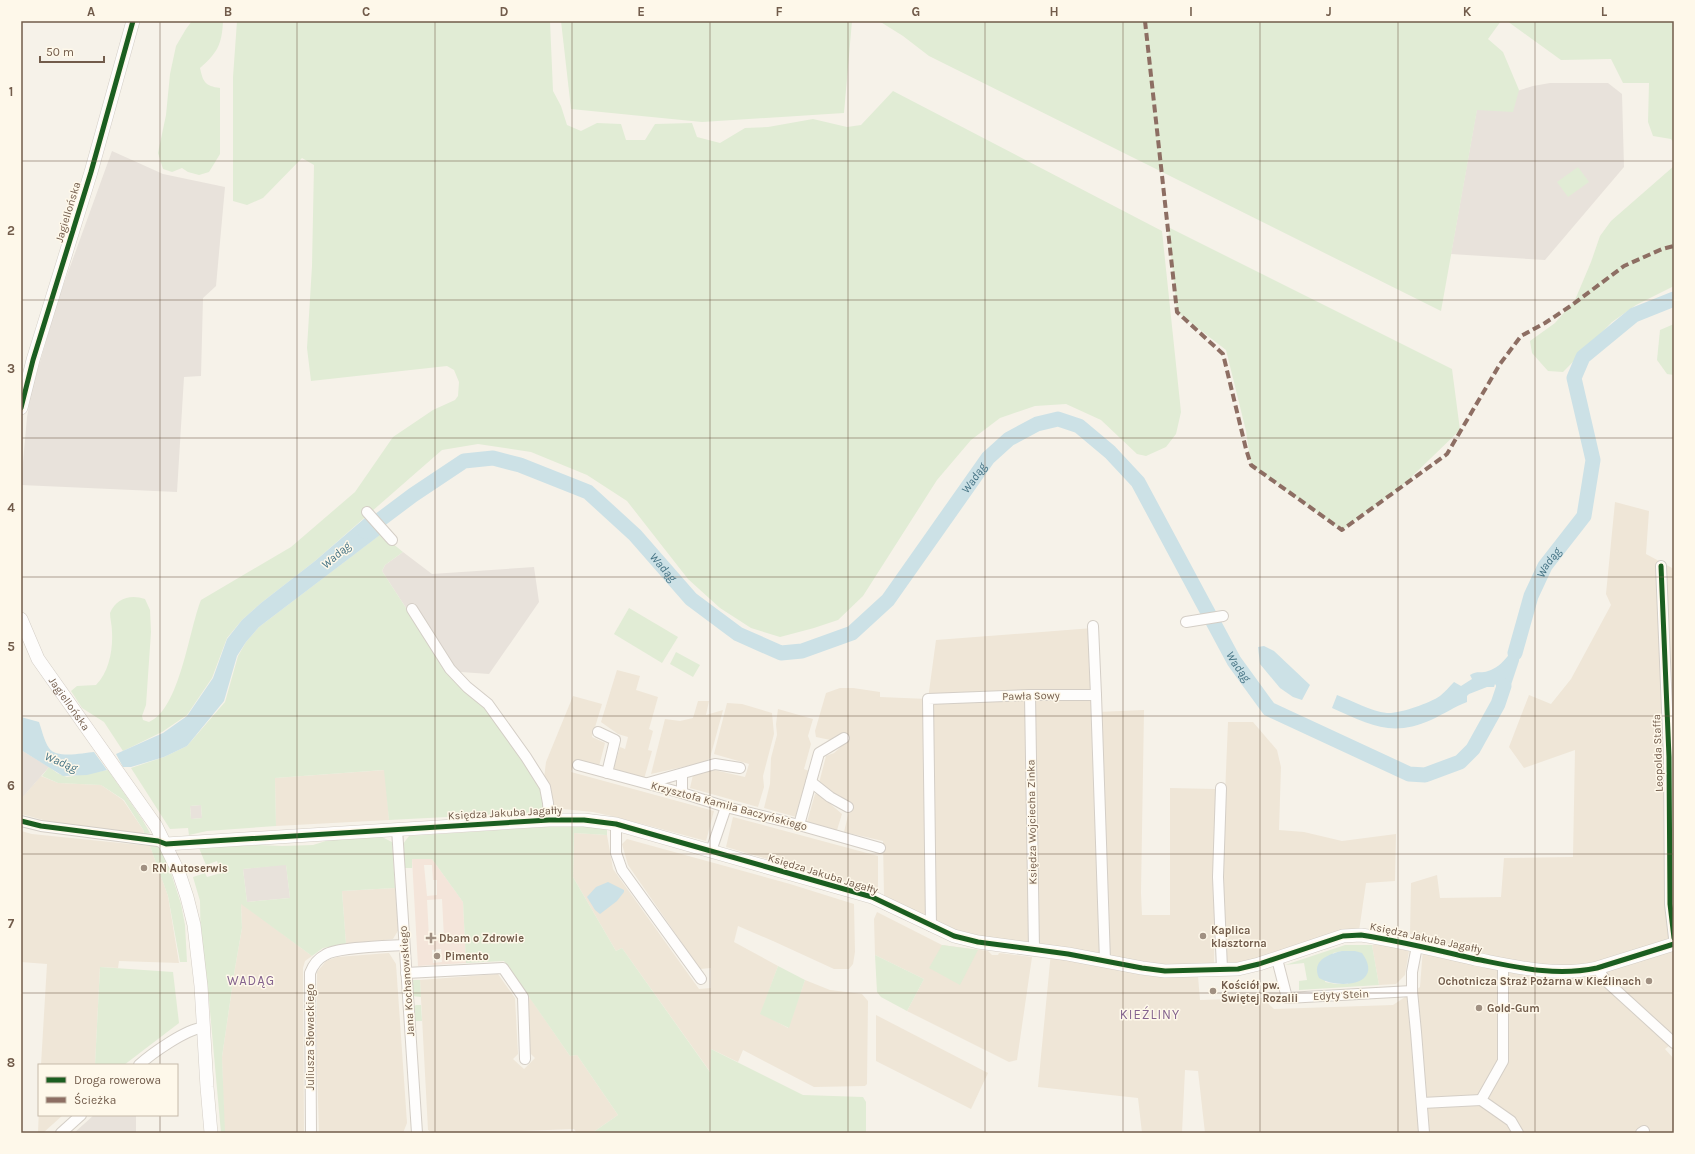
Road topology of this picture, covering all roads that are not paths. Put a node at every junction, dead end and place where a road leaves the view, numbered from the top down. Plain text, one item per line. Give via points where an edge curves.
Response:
1 (132, 21) edge
2 (21, 408) edge
3 (367, 512) dead end
4 (392, 540) dead end
5 (1661, 566) dead end
6 (412, 610) dead end
7 (1223, 616) dead end
8 (21, 619) edge
9 (1186, 622) dead end
10 (1093, 626) dead end
11 (1670, 664) edge
12 (1030, 695) junction
13 (1096, 695) junction
14 (598, 732) dead end
15 (844, 738) dead end
16 (1672, 757) edge
17 (578, 765) dead end
18 (740, 768) dead end
19 (607, 773) junction
20 (682, 774) junction
21 (811, 782) junction
22 (648, 784) junction
23 (1221, 788) dead end
24 (682, 793) junction
25 (1672, 802) edge
26 (726, 807) junction
27 (848, 807) dead end
28 (549, 820) junction
29 (21, 821) edge
30 (616, 824) junction
31 (799, 825) junction
32 (397, 829) junction
33 (166, 844) junction
34 (880, 848) dead end
35 (711, 851) junction
36 (931, 926) junction
37 (1674, 938) edge
38 (1674, 944) edge
39 (404, 945) junction
40 (1417, 946) junction
41 (1034, 949) junction
42 (1277, 959) junction
43 (1105, 961) junction
44 (1503, 964) junction
45 (1597, 968) junction
46 (1222, 969) junction
47 (406, 973) junction
48 (701, 979) dead end
49 (1412, 991) junction
50 (202, 1028) junction
51 (1674, 1043) edge
52 (525, 1059) dead end
53 (140, 1064) edge
54 (1481, 1100) junction
55 (1422, 1103) junction
56 (80, 1116) edge
57 (61, 1133) edge
58 (211, 1133) edge
59 (310, 1133) edge
60 (417, 1133) edge
61 (1424, 1133) edge
62 (1518, 1133) edge

1 - 2 street, Jagiellońska via 91,172 33,360
3 - 4 street
5 - 11 street, Leopolda Staffa
6 - 28 street via 450,669 488,704 526,757 544,787
7 - 9 street
8 - 33 street, Jagiellońska via 38,659 156,826
10 - 13 street
11 - 16 street, Leopolda Staffa
12 - 13 street, Pawła Sowy
12 - 36 street, Pawła Sowy via 928,699
12 - 41 street, Księdza Wojciecha Zinka
13 - 43 street
14 - 19 street via 615,740
15 - 21 street via 819,753
16 - 25 street, Leopolda Staffa
17 - 19 street, Krzysztofa Kamila Baczyńskiego
18 - 20 street via 715,764
19 - 22 street, Krzysztofa Kamila Baczyńskiego
20 - 22 street
20 - 24 street
21 - 27 street
21 - 31 street
22 - 24 street, Krzysztofa Kamila Baczyńskiego
23 - 46 street via 1218,877
24 - 26 street, Krzysztofa Kamila Baczyńskiego
25 - 37 street, Leopolda Staffa via 1670,904
26 - 31 street, Krzysztofa Kamila Baczyńskiego
26 - 35 street
28 - 30 street, Księdza Jakuba Jagałły via 584,820
28 - 32 street, Księdza Jakuba Jagałły
29 - 33 street
30 - 35 street, Księdza Jakuba Jagałły
30 - 48 street via 616,853 622,870
31 - 34 street, Krzysztofa Kamila Baczyńskiego
32 - 33 street, Księdza Jakuba Jagałły
32 - 39 street, Jana Kochanowskiego
33 - 50 street via 179,873 194,925 201,986
35 - 36 street, Księdza Jakuba Jagałły via 872,897
36 - 41 street, Księdza Jakuba Jagałły via 954,936 978,942
38 - 45 street, Księdza Jakuba Jagałły
39 - 47 street, Jana Kochanowskiego
39 - 59 street, Juliusza Słowackiego via 339,950 326,954 312,967
40 - 42 street, Księdza Jakuba Jagałły via 1361,935 1342,936
40 - 44 street, Księdza Jakuba Jagałły
40 - 49 street via 1412,972
41 - 43 street, Księdza Jakuba Jagałły
42 - 46 street, Księdza Jakuba Jagałły
42 - 49 street, Edyty Stein via 1287,998
43 - 46 street, Księdza Jakuba Jagałły via 1165,971
44 - 45 street, Księdza Jakuba Jagałły via 1558,972
44 - 54 street via 1503,1061
45 - 51 street via 1606,981
47 - 52 street via 503,968 523,997
47 - 60 street, Jana Kochanowskiego
49 - 55 street
50 - 53 street via 184,1034
50 - 58 street
54 - 55 street
54 - 62 street via 1511,1121
55 - 61 street
56 - 57 street

